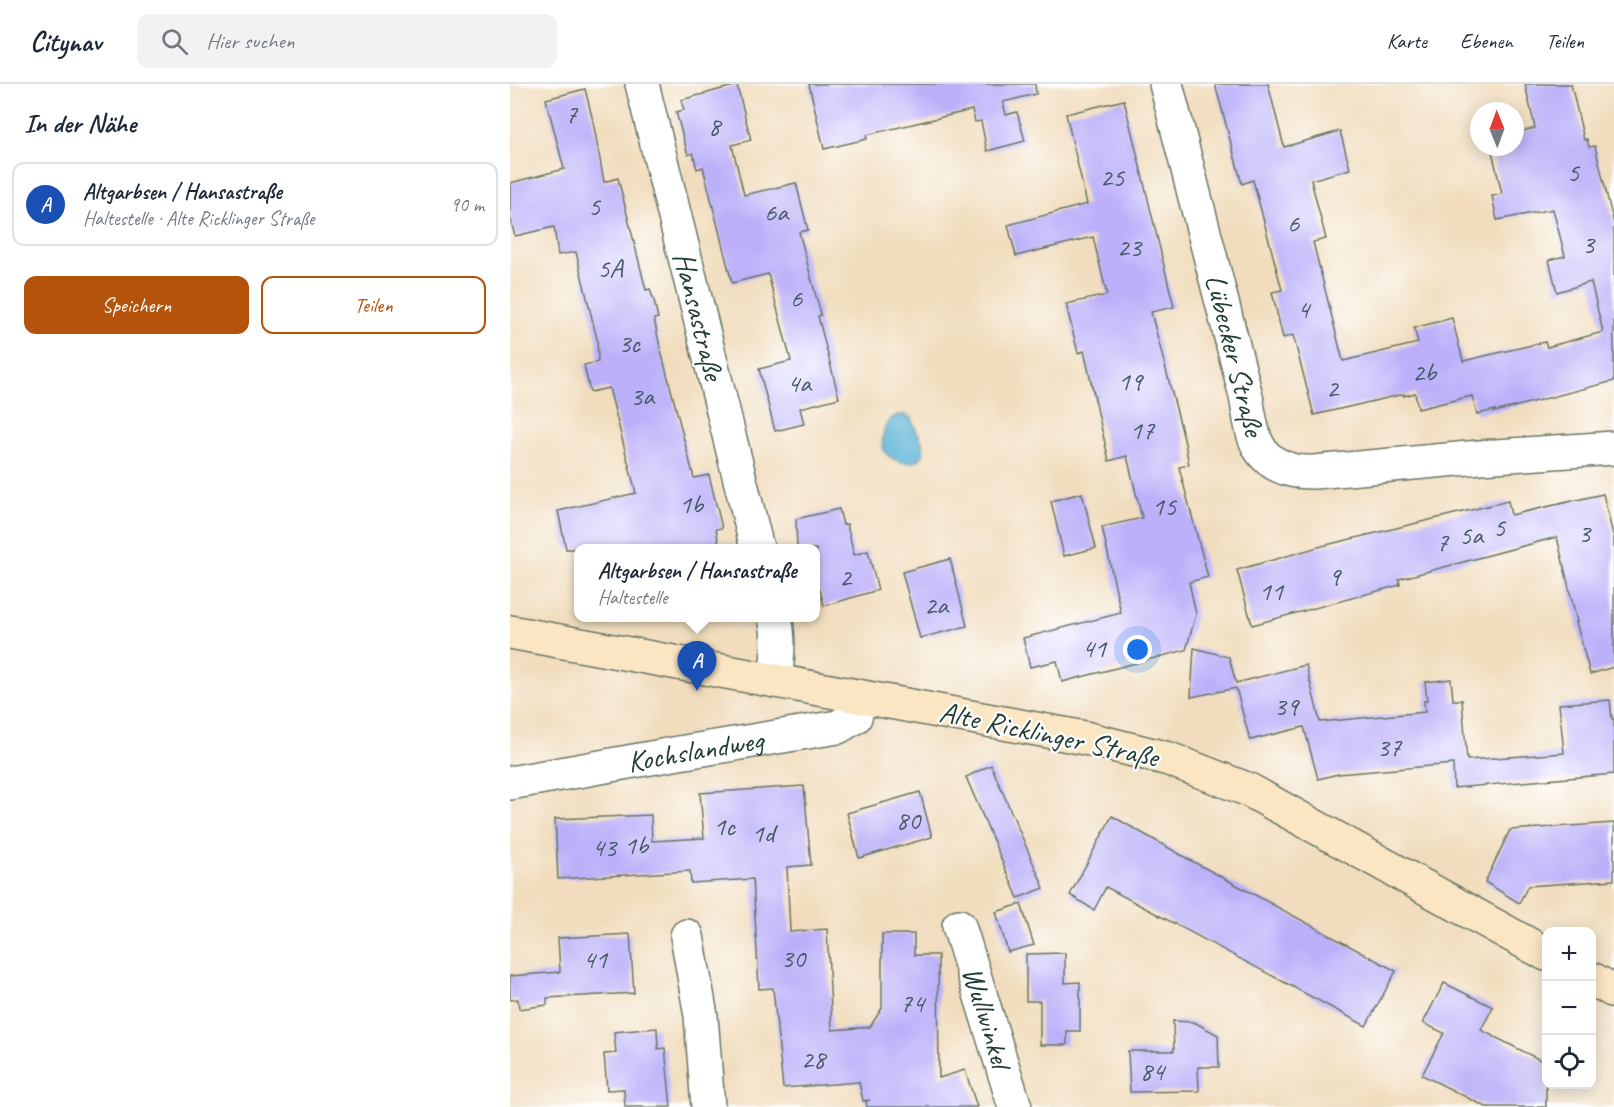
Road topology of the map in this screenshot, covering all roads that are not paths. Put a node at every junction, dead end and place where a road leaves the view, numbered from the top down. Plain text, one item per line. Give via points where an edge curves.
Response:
1 (642, 84) edge
2 (1166, 84) edge
3 (1614, 448) edge
4 (756, 544) edge
5 (776, 622) edge
6 (510, 633) edge
7 (775, 681) junction
8 (861, 697) junction
9 (510, 783) edge
10 (959, 926) dead end
11 (687, 936) dead end
12 (1542, 952) edge
13 (1596, 980) edge
14 (1614, 991) edge
15 (708, 1107) edge
16 (1015, 1107) edge

1 - 4 street, Hansastraße
2 - 3 street, Lübecker Straße via 1260,452 1292,470 1314,472
5 - 7 street
6 - 7 main road, Alte Ricklinger Straße
7 - 8 main road, Alte Ricklinger Straße
8 - 9 street, Kochslandweg via 855,717 838,727
8 - 12 main road, Alte Ricklinger Straße via 1085,738 1169,759 1249,790
10 - 16 street, Wullwinkel
11 - 15 street via 701,1016
13 - 14 main road

